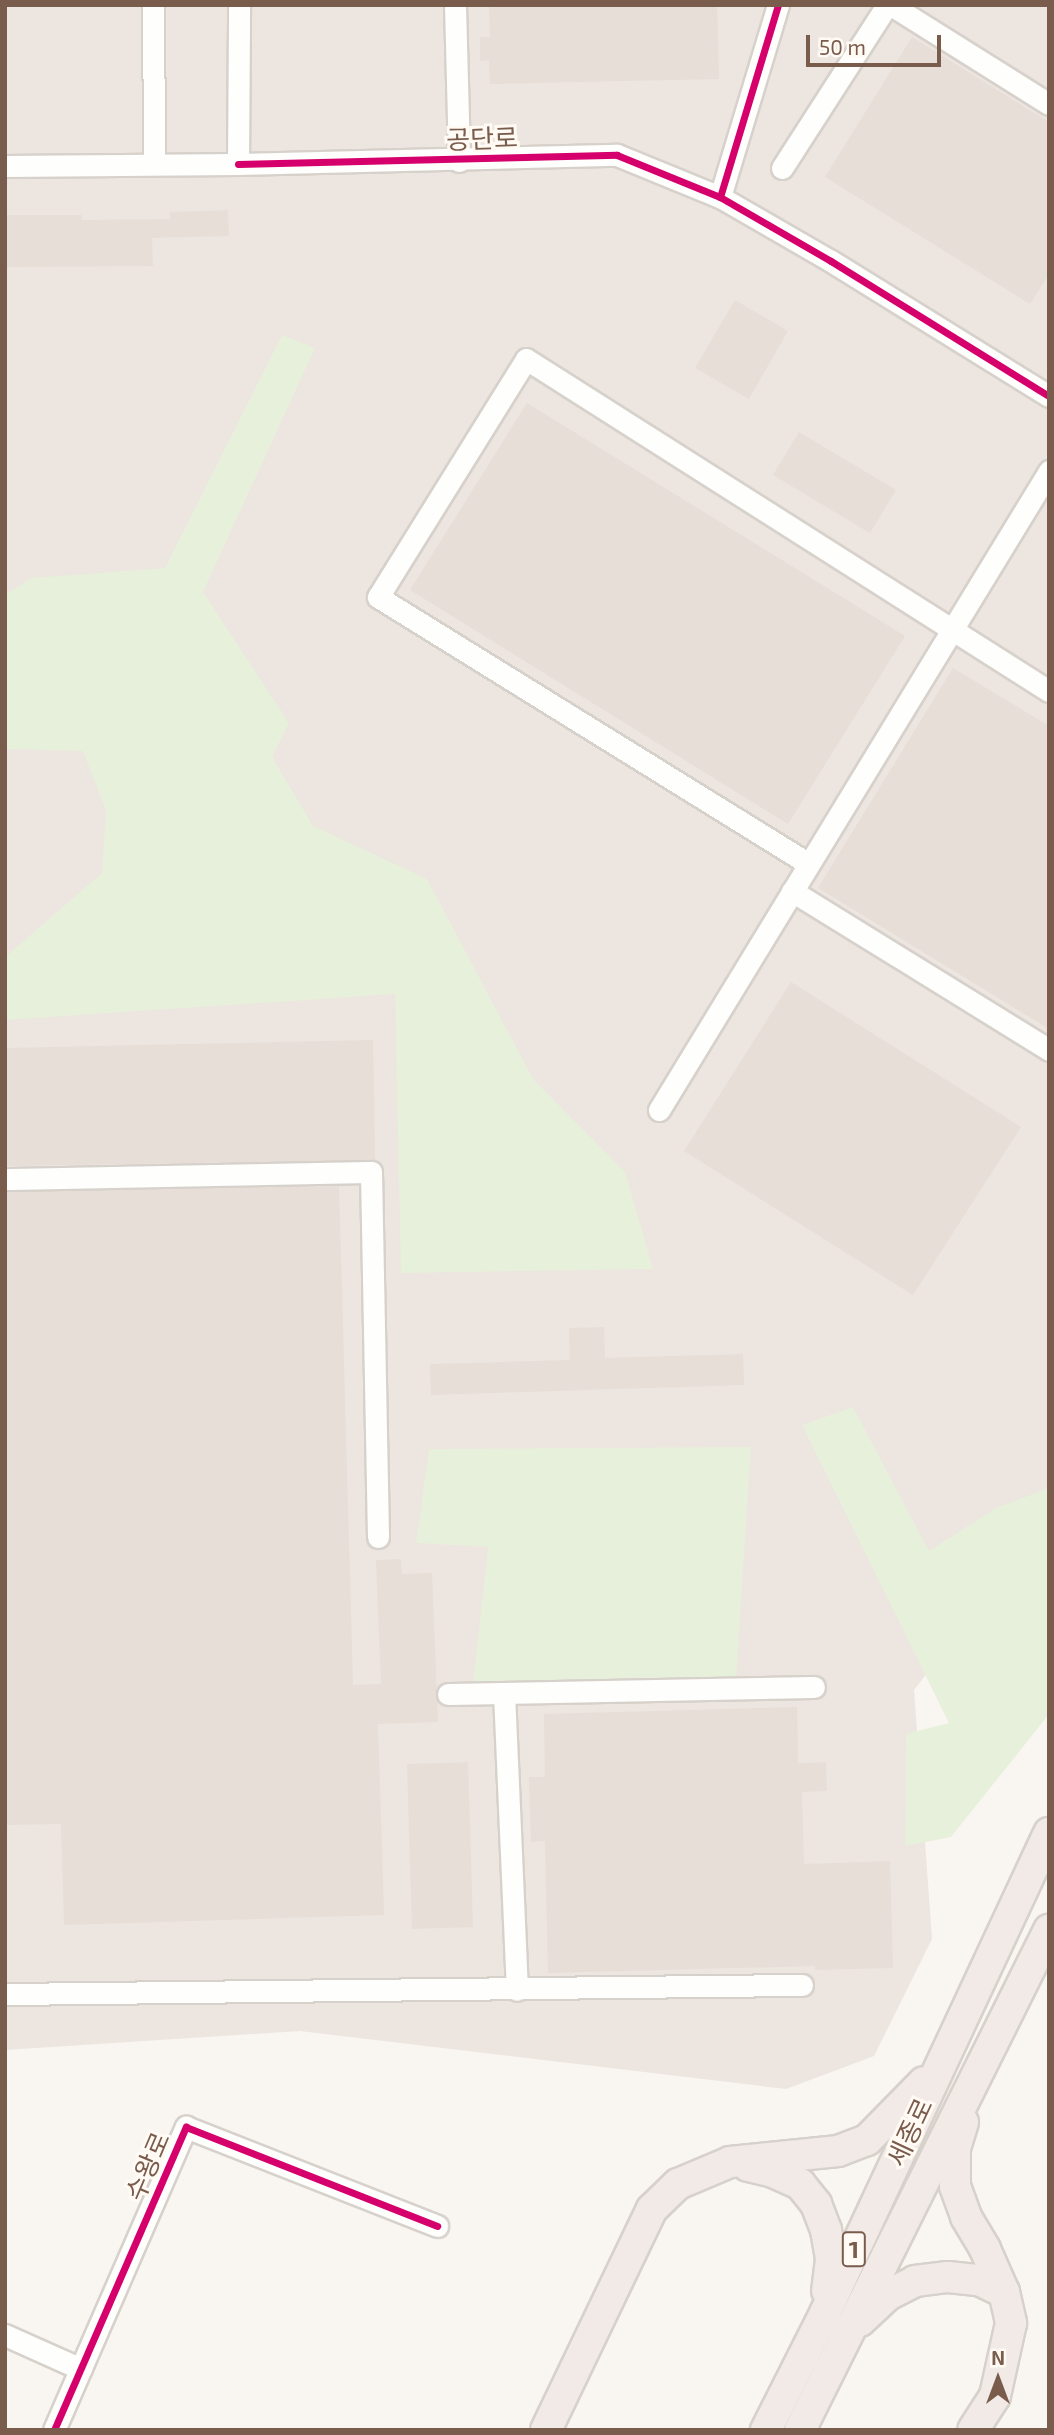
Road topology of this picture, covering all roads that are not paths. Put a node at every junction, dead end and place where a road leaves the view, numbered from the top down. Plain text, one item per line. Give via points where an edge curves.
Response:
1 (153, 5) edge
2 (239, 5) edge
3 (455, 5) edge
4 (778, 5) edge
5 (889, 5) edge
6 (1049, 104) edge
7 (459, 161) junction
8 (154, 164) junction
9 (237, 164) junction
10 (5, 166) edge
11 (782, 168) dead end
12 (720, 197) junction
13 (1049, 396) edge
14 (1049, 471) edge
15 (951, 631) junction
16 (1049, 691) edge
17 (809, 864) junction
18 (792, 891) junction
19 (1049, 1050) edge
20 (659, 1110) dead end
21 (5, 1179) edge
22 (378, 1537) dead end
23 (814, 1687) dead end
24 (504, 1693) junction
25 (448, 1694) dead end
26 (1049, 1833) edge
27 (1049, 1930) edge
28 (802, 1985) dead end
29 (517, 1990) junction
30 (5, 1994) edge
31 (940, 2067) junction
32 (977, 2071) junction
33 (730, 2162) junction
34 (437, 2226) dead end
35 (1004, 2292) junction
36 (825, 2313) junction
37 (848, 2332) junction
38 (5, 2336) edge
39 (81, 2369) junction
40 (54, 2430) edge
41 (546, 2430) edge
42 (766, 2430) edge
43 (800, 2430) edge
44 (973, 2430) edge

1 - 8 street
2 - 9 street
3 - 7 street
4 - 12 street
5 - 6 street
5 - 11 street
7 - 9 street, 공단로
7 - 12 street, 공단로 via 617,155
8 - 9 street, 공단로
8 - 10 street, 공단로
12 - 13 street, 공단로
14 - 15 street
15 - 16 street
15 - 17 street
15 - 17 street via 526,359 378,597
17 - 18 street
18 - 19 street
18 - 20 street
21 - 22 street via 371,1172
23 - 24 street
24 - 25 street
24 - 29 street
26 - 31 highway, 세종로 / 1
27 - 32 highway, 세종로 / 1
28 - 29 street
29 - 30 street
31 - 33 highway via 867,2140 838,2151
31 - 36 highway, 세종로 / 1
32 - 35 highway via 955,2148 955,2186 965,2217
32 - 37 highway, 세종로 / 1
33 - 36 highway via 800,2184 816,2204 831,2259
33 - 41 highway via 678,2184 652,2209
34 - 39 street, 수왕로 via 186,2127
35 - 37 highway via 979,2280 915,2281 888,2295
35 - 44 highway via 1011,2323 1006,2357 995,2396
36 - 42 highway, 세종로 / 1
37 - 43 highway, 세종로 / 1
38 - 39 street
39 - 40 street, 수왕로

